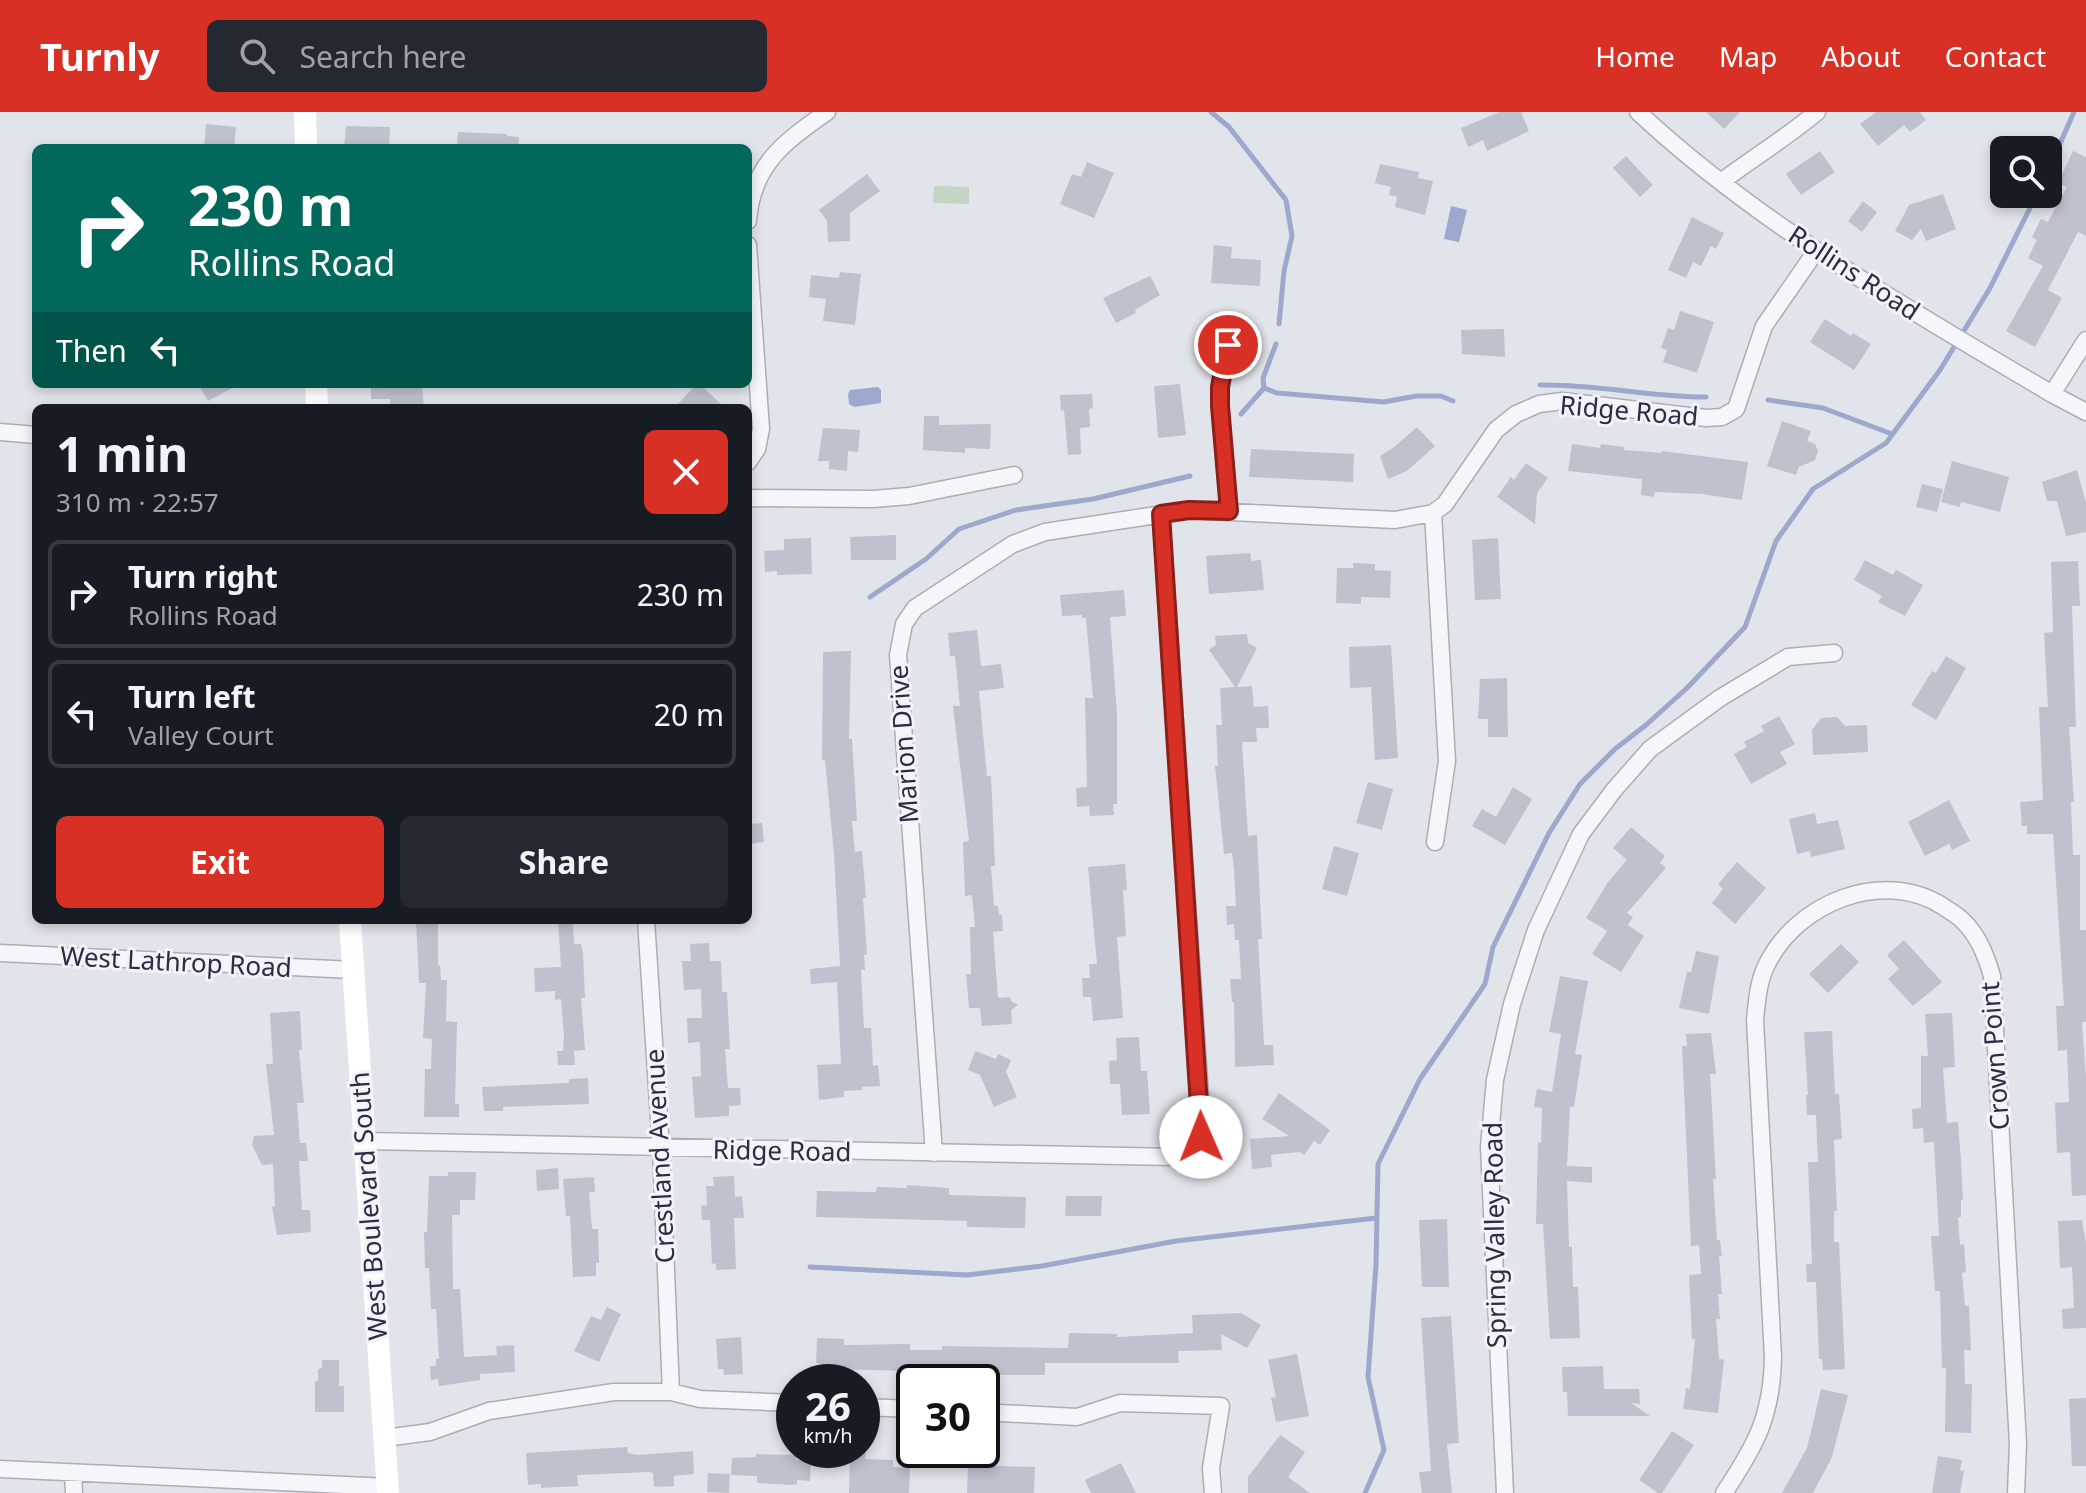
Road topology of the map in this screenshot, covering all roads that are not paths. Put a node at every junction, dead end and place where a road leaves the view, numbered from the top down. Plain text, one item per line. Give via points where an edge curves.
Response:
1 (305, 112) edge
2 (827, 112) edge
3 (1638, 112) edge
4 (1817, 112) edge
5 (306, 144) edge
6 (1721, 182) junction
7 (752, 198) edge
8 (1816, 251) junction
9 (752, 302) edge
10 (1228, 332) dead end
11 (2086, 340) edge
12 (2052, 394) junction
13 (2086, 412) edge
14 (0, 432) edge
15 (32, 435) edge
16 (752, 456) edge
17 (1014, 475) dead end
18 (752, 498) edge
19 (1229, 511) junction
20 (1433, 513) junction
21 (1161, 514) junction
22 (1834, 653) dead end
23 (1435, 842) dead end
24 (350, 924) edge
25 (646, 924) edge
26 (0, 953) edge
27 (353, 970) junction
28 (365, 1141) junction
29 (661, 1149) junction
30 (934, 1153) junction
31 (671, 1392) junction
32 (776, 1402) edge
33 (1000, 1413) edge
34 (385, 1438) junction
35 (0, 1469) edge
36 (73, 1473) junction
37 (388, 1490) edge
38 (74, 1493) edge
39 (1213, 1493) edge
40 (1505, 1493) edge
41 (1724, 1493) edge
42 (2016, 1493) edge

1 - 5 main road
2 - 7 street via 787,140 766,165
3 - 6 street, Rollins Road
4 - 6 street
6 - 8 street, Rollins Road
8 - 12 street, Rollins Road
8 - 20 street, Ridge Road via 1764,326 1736,409 1706,418 1562,401 1539,404 1496,430 1445,504
9 - 16 street via 761,429
10 - 19 street via 1220,406
11 - 12 street
12 - 13 street, Rollins Road
14 - 15 street
17 - 18 street via 909,496
19 - 20 street via 1395,520
19 - 21 street
20 - 23 street via 1447,761
21 - 30 street, Marion Drive via 1045,532 1013,544 915,608 904,624 898,655
21 - 30 street, Ridge Road via 1201,1137 1196,1148 1174,1157
22 - 40 street, Spring Valley Road via 1788,657 1650,749 1581,834 1536,930 1508,1019 1489,1147
24 - 27 main road, West Boulevard South
25 - 29 street, Crestland Avenue
26 - 27 street, West Lathrop Road
27 - 28 main road, West Boulevard South
28 - 29 street, Ridge Road
28 - 34 main road, West Boulevard South
29 - 30 street, Ridge Road
29 - 31 street, Crestland Avenue
31 - 32 street via 700,1399
31 - 34 street via 551,1399 489,1411 430,1432
33 - 39 street via 1077,1417 1120,1403 1221,1406 1211,1468
34 - 37 main road, West Boulevard South
35 - 36 street
36 - 37 street
36 - 38 street
41 - 42 street, Crown Point via 1765,1422 1773,1389 1755,1020 1758,990 1787,934 1842,897 1871,891 1904,892 1934,901 1963,920 1984,949 1992,976 2018,1444

